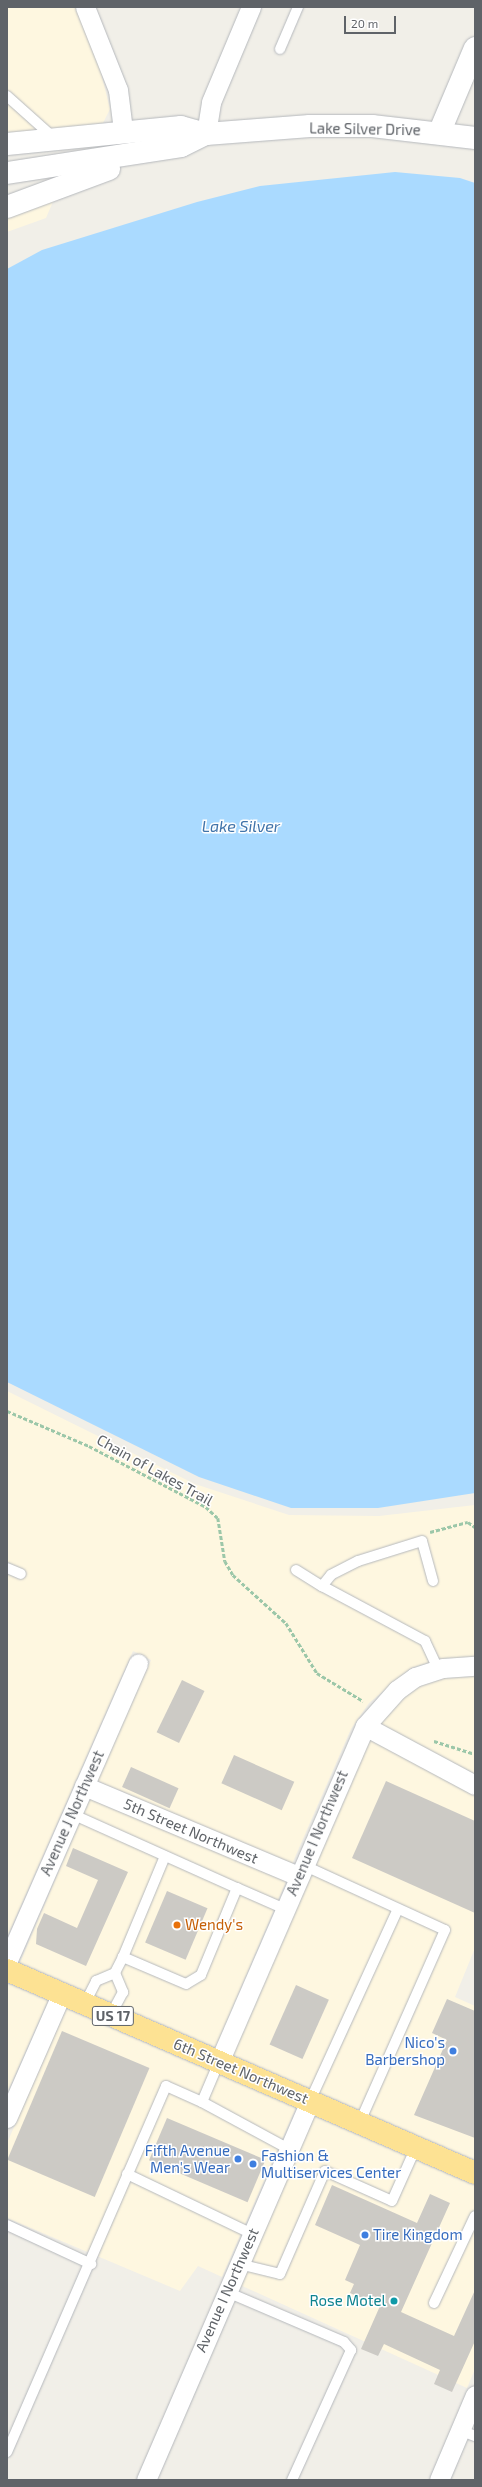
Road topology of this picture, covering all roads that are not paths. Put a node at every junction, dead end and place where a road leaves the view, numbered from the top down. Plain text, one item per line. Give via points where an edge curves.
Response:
1 (85, 7) edge
2 (251, 7) edge
3 (298, 7) edge
4 (475, 48) edge
5 (280, 49) dead end
6 (7, 96) edge
7 (123, 130) junction
8 (440, 131) junction
9 (206, 134) junction
10 (475, 138) edge
11 (55, 139) junction
12 (7, 144) edge
13 (181, 146) junction
14 (7, 173) edge
15 (7, 207) edge
16 (7, 1568) edge
17 (296, 1570) dead end
18 (21, 1574) dead end
19 (433, 1581) dead end
20 (322, 1586) junction
21 (138, 1664) dead end
22 (475, 1666) edge
23 (438, 1669) junction
24 (365, 1726) junction
25 (475, 1784) edge
26 (84, 1786) junction
27 (72, 1814) junction
28 (165, 1856) junction
29 (301, 1871) junction
30 (238, 1888) junction
31 (285, 1909) junction
32 (398, 1909) junction
33 (123, 1957) junction
34 (7, 1962) edge
35 (7, 1970) edge
36 (115, 1973) junction
37 (62, 1993) junction
38 (85, 2003) junction
39 (112, 2015) junction
40 (219, 2062) junction
41 (310, 2101) junction
42 (202, 2102) junction
43 (8, 2115) edge
44 (360, 2122) junction
45 (416, 2147) junction
46 (289, 2149) junction
47 (475, 2173) edge
48 (127, 2174) junction
49 (475, 2216) edge
50 (7, 2225) edge
51 (252, 2234) junction
52 (91, 2264) junction
53 (239, 2264) junction
54 (226, 2292) junction
55 (434, 2303) dead end
56 (475, 2395) edge
57 (468, 2433) edge
58 (7, 2452) edge
59 (146, 2480) edge
60 (292, 2480) edge
61 (439, 2480) edge

1 - 7 street via 118,90
2 - 9 street via 211,102
3 - 5 lane
4 - 8 main road
6 - 11 lane
7 - 9 main road, Lake Silver Drive via 181,127
7 - 11 main road, Lake Silver Drive
8 - 9 main road, Lake Silver Drive via 342,125
8 - 10 main road, Lake Silver Drive
9 - 13 main road, Lake Silver Drive
11 - 12 main road, Lake Silver Drive
13 - 14 main road, Lake Silver Drive
13 - 15 main road via 53,188
16 - 18 lane
17 - 20 lane
19 - 20 lane via 422,1542 358,1561 331,1575
20 - 23 lane via 425,1641
21 - 26 street, Avenue J Northwest
22 - 23 street, Avenue I Northwest
23 - 24 street, Avenue I Northwest via 416,1677 376,1710
24 - 25 street
24 - 29 street, Avenue I Northwest
26 - 27 street, Avenue J Northwest
26 - 29 street, 5th Street Northwest
27 - 28 lane
27 - 34 street, Avenue J Northwest
28 - 30 lane
28 - 33 lane
29 - 31 street, Avenue I Northwest
29 - 32 lane
30 - 31 lane
30 - 33 lane via 200,1975 186,1984
31 - 40 street, Avenue I Northwest
32 - 41 lane
32 - 44 lane via 445,1930
33 - 36 lane
35 - 37 highway, 6th Street Northwest / US 17
36 - 38 lane via 96,1981
36 - 39 lane via 123,1992
37 - 38 highway, 6th Street Northwest / US 17
37 - 43 street
38 - 39 highway, 6th Street Northwest / US 17
39 - 40 highway, 6th Street Northwest / US 17
40 - 41 highway, 6th Street Northwest / US 17
40 - 42 lane
41 - 44 highway, 6th Street Northwest / US 17
41 - 46 street, Avenue I Northwest
42 - 46 lane
42 - 48 lane via 166,2086
44 - 45 highway, 6th Street Northwest / US 17
45 - 47 highway, 6th Street Northwest / US 17
45 - 53 lane via 392,2201 325,2171 280,2274
46 - 51 street, Avenue I Northwest
48 - 51 lane
48 - 52 lane
49 - 55 lane
50 - 52 lane
51 - 53 street, Avenue I Northwest
52 - 58 lane
53 - 54 street, Avenue I Northwest
54 - 59 street, Avenue I Northwest
54 - 60 lane via 344,2342 350,2350
56 - 57 street
57 - 61 street

